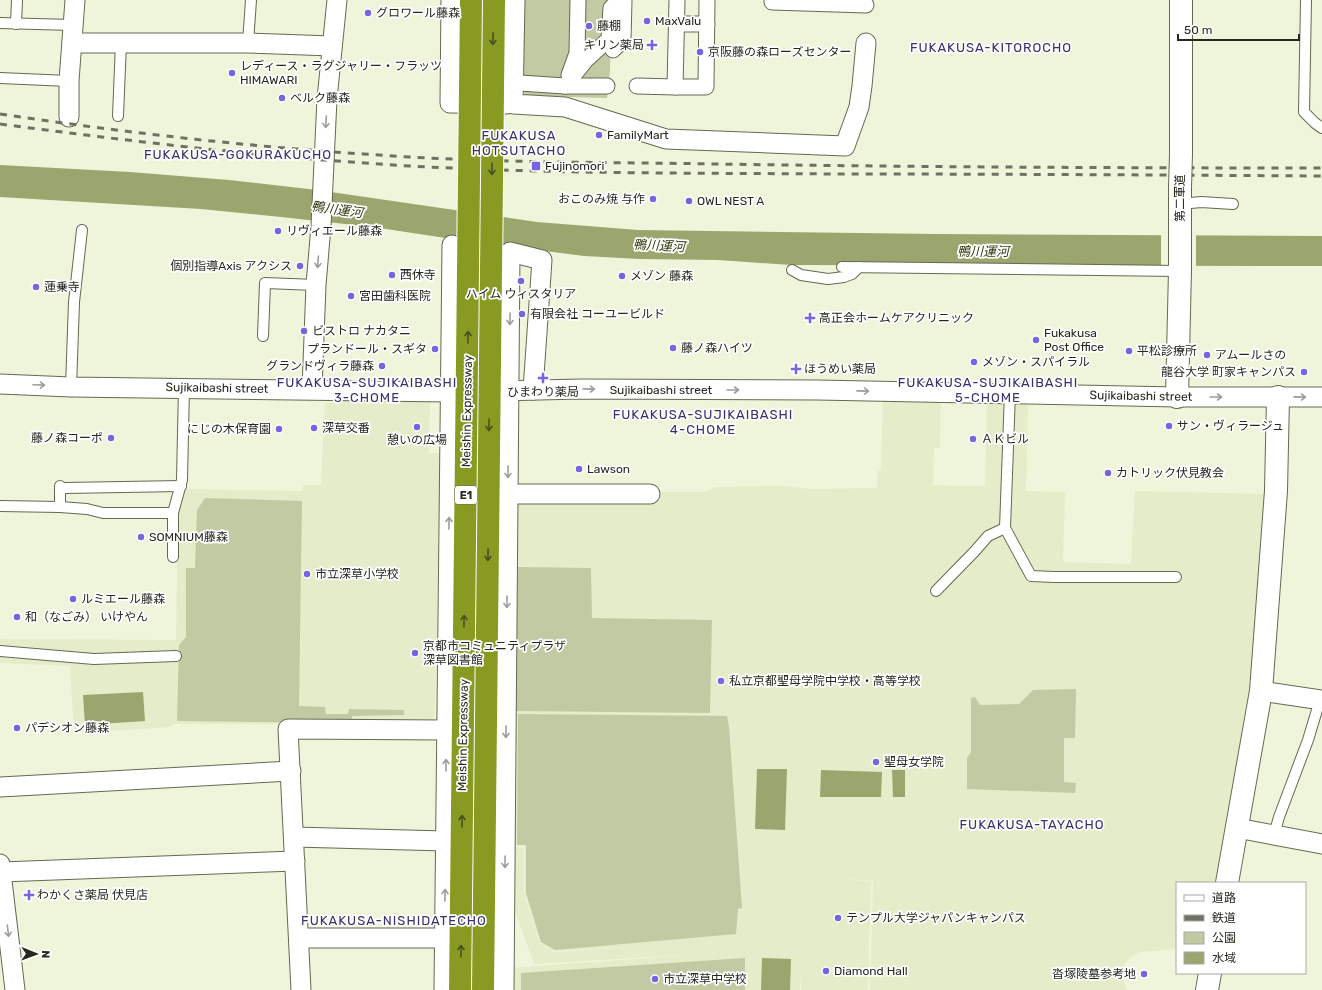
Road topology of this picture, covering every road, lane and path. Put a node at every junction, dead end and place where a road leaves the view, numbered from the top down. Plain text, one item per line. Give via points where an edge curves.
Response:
1 (17, 0) edge
2 (75, 0) edge
3 (250, 0) edge
4 (337, 0) edge
5 (451, 0) edge
6 (471, 0) edge
7 (494, 0) edge
8 (515, 0) edge
9 (578, 0) edge
10 (677, 0) edge
11 (707, 0) edge
12 (1181, 0) edge
13 (1306, 0) edge
14 (626, 1) edge
15 (793, 1) edge
16 (772, 2) dead end
17 (866, 5) dead end
18 (0, 23) edge
19 (16, 24) junction
20 (676, 24) junction
21 (707, 24) junction
22 (73, 25) junction
23 (866, 42) dead end
24 (121, 43) junction
25 (248, 43) junction
26 (72, 44) junction
27 (332, 46) junction
28 (613, 50) dead end
29 (601, 62) dead end
30 (0, 78) edge
31 (70, 81) junction
32 (520, 83) dead end
33 (565, 86) junction
34 (606, 86) dead end
35 (636, 86) dead end
36 (675, 87) junction
37 (565, 102) dead end
38 (513, 104) junction
39 (118, 116) dead end
40 (69, 117) dead end
41 (1322, 128) edge
42 (1180, 196) junction
43 (1233, 204) dead end
44 (82, 230) dead end
45 (452, 245) dead end
46 (842, 267) dead end
47 (859, 267) junction
48 (792, 270) dead end
49 (1180, 271) junction
50 (316, 285) junction
51 (263, 336) dead end
52 (0, 384) edge
53 (71, 386) junction
54 (184, 387) junction
55 (312, 389) junction
56 (533, 390) junction
57 (509, 391) junction
58 (450, 392) junction
59 (1010, 393) junction
60 (1177, 397) junction
61 (1278, 397) junction
62 (1322, 397) edge
63 (181, 486) junction
64 (508, 494) junction
65 (650, 494) dead end
66 (0, 506) edge
67 (60, 507) junction
68 (173, 513) junction
69 (1005, 528) junction
70 (173, 557) dead end
71 (1176, 577) dead end
72 (936, 592) dead end
73 (0, 652) edge
74 (176, 656) dead end
75 (1261, 691) junction
76 (1321, 700) edge
77 (446, 730) junction
78 (291, 770) junction
79 (0, 787) edge
80 (1237, 828) junction
81 (1274, 835) junction
82 (294, 838) junction
83 (445, 841) junction
84 (1322, 844) edge
85 (295, 861) junction
86 (0, 868) edge
87 (1227, 882) edge
88 (298, 938) junction
89 (444, 938) junction
90 (1210, 974) edge
91 (15, 990) edge
92 (301, 990) edge
93 (444, 990) edge
94 (460, 990) edge
95 (484, 990) edge
96 (504, 990) edge
97 (1207, 990) edge

1 - 19 lane
2 - 22 street
3 - 25 lane
4 - 27 street
5 - 38 street via 450,103
94 -> 6 highway, Meishin Expressway / E1, bridge
7 -> 95 highway, Meishin Expressway / E1, bridge
8 - 38 street
9 - 33 street via 576,53
10 - 20 street
11 - 21 street
12 - 42 street, 第二軍道, bridge
13 - 41 lane via 1304,112
14 - 28 street via 630,20 623,40
14 - 33 street via 611,8 610,39 586,60
15 - 16 street
15 - 17 street
18 - 19 lane
19 - 22 lane
20 - 21 street
20 - 36 street
21 - 36 street via 706,87
22 - 26 street
23 - 38 street via 859,107 845,146 666,139 565,107
24 - 25 street
24 - 26 street
24 - 39 lane
25 - 27 street
26 - 31 street
27 -> 50 street
29 - 33 street
30 - 31 lane
31 - 40 street
32 - 33 street
33 - 34 street
33 - 37 street
35 - 36 street
42 - 43 lane via 1201,202
42 - 49 street, 第二軍道
44 - 53 lane via 74,302
45 - 58 street
46 - 47 lane
47 - 48 lane via 852,274 828,279 801,275
47 - 49 lane
49 - 60 street, 第二軍道
50 - 51 lane via 265,283
50 - 55 street
52 -> 53 street, Sujikaibashi street
53 - 54 street, Sujikaibashi street
54 - 55 street, Sujikaibashi street
54 - 63 lane
55 - 58 street, Sujikaibashi street
56 - 57 street, Sujikaibashi street
56 -> 57 street via 542,260 510,252
56 -> 59 street, Sujikaibashi street
57 - 58 street, Sujikaibashi street
57 -> 64 street
77 -> 58 street
59 - 60 street, Sujikaibashi street
59 - 69 lane
60 -> 61 street, Sujikaibashi street
61 -> 62 street, Sujikaibashi street
61 - 75 street via 1275,496
63 - 67 lane via 63,487
63 - 68 lane
64 - 65 street
64 -> 96 street
66 - 67 lane
67 - 68 lane via 103,513
68 - 70 lane
69 - 71 lane via 1030,576
69 - 72 lane via 988,536
73 - 74 lane via 94,659
75 - 76 street
75 - 80 street
76 - 81 lane
77 - 78 street via 288,729
83 -> 77 street
78 - 79 street
78 - 82 street
80 - 81 street
80 - 87 street
81 - 84 street
82 - 83 street
82 - 85 street
89 -> 83 street
85 - 86 street
85 - 88 street
86 -> 91 street
88 - 89 street
88 - 92 street
89 - 93 street
90 - 97 street

